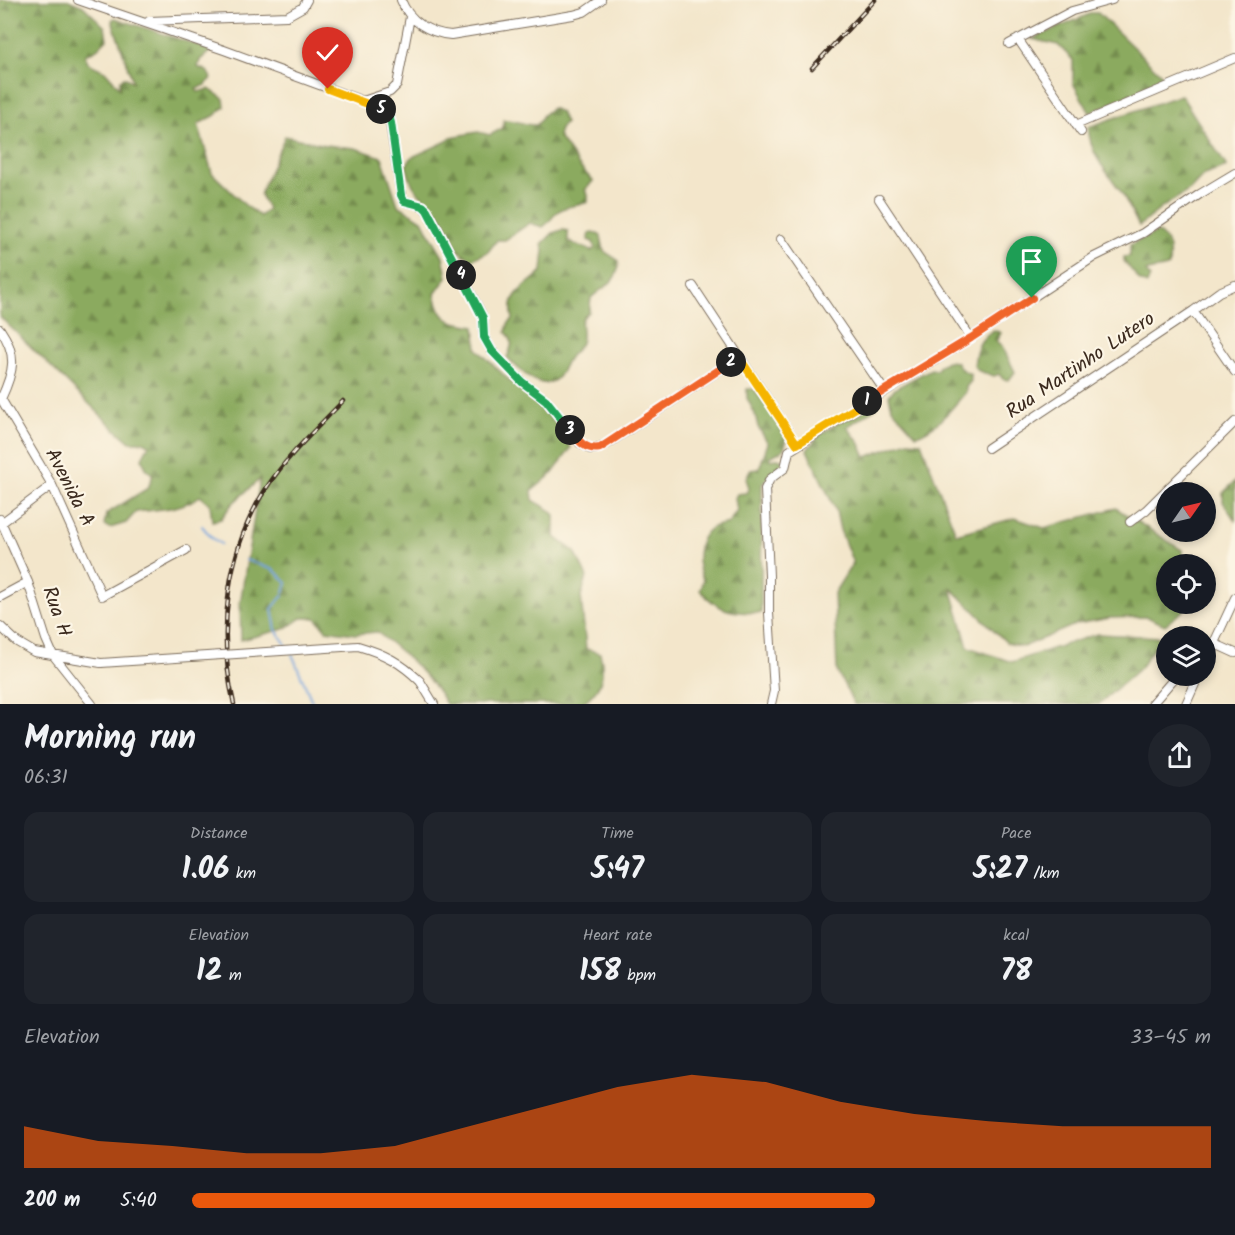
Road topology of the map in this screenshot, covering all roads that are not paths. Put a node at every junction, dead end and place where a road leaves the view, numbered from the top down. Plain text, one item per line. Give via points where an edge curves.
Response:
1 (78, 0) edge
2 (104, 0) edge
3 (307, 0) edge
4 (401, 0) edge
5 (601, 0) edge
6 (1112, 0) edge
7 (109, 11) junction
8 (410, 17) junction
9 (142, 21) junction
10 (1018, 39) junction
11 (1009, 44) dead end
12 (1235, 58) edge
13 (363, 101) junction
14 (1076, 125) junction
15 (1081, 132) dead end
16 (1235, 173) edge
17 (879, 199) dead end
18 (781, 239) dead end
19 (1235, 285) edge
20 (693, 286) dead end
21 (1193, 311) junction
22 (0, 329) edge
23 (971, 338) junction
24 (739, 357) junction
25 (1235, 372) edge
26 (884, 390) junction
27 (1, 398) edge
28 (1235, 422) edge
29 (797, 444) junction
30 (988, 448) dead end
31 (52, 485) junction
32 (1, 522) edge
33 (1130, 522) dead end
34 (186, 550) dead end
35 (28, 582) junction
36 (0, 597) edge
37 (1235, 598) edge
38 (0, 626) edge
39 (1216, 633) edge
40 (1216, 646) edge
41 (1235, 653) edge
42 (53, 655) junction
43 (1168, 686) edge
44 (1194, 686) edge
45 (92, 704) edge
46 (434, 704) edge
47 (771, 704) edge
48 (1152, 704) edge
49 (1186, 704) edge

1 - 7 street
2 - 7 street
3 - 9 street via 303,8 287,16
4 - 8 street
5 - 8 street via 585,12 573,15 451,35 438,34
6 - 10 street via 1072,11
7 - 9 street
8 - 13 street via 397,85 390,92
9 - 13 street
10 - 11 street
10 - 14 street
12 - 14 street
13 - 24 street via 389,116 401,195 404,201 423,206 432,218 481,313 485,341 512,373 546,400 585,447 595,449 607,444
14 - 15 street
16 - 23 street via 1143,232 1094,257
17 - 23 street
18 - 26 street
19 - 21 street, Rua Martinho Lutero
20 - 24 street
21 - 25 street
21 - 30 street, Rua Martinho Lutero
22 - 27 street via 12,352 13,367
23 - 26 street
24 - 29 street
26 - 29 street
27 - 31 street, Avenida A
28 - 33 street
29 - 47 street via 786,454 785,468 770,479 765,489 774,691
31 - 32 street
31 - 34 street, Avenida A via 102,596
32 - 35 street, Rua H
35 - 36 street
35 - 42 street, Rua H
37 - 39 street
38 - 42 street via 26,648
40 - 41 street
42 - 45 street, Rua H
42 - 46 street, bridge via 101,663 358,646 403,665 420,681
43 - 48 street
44 - 49 street

